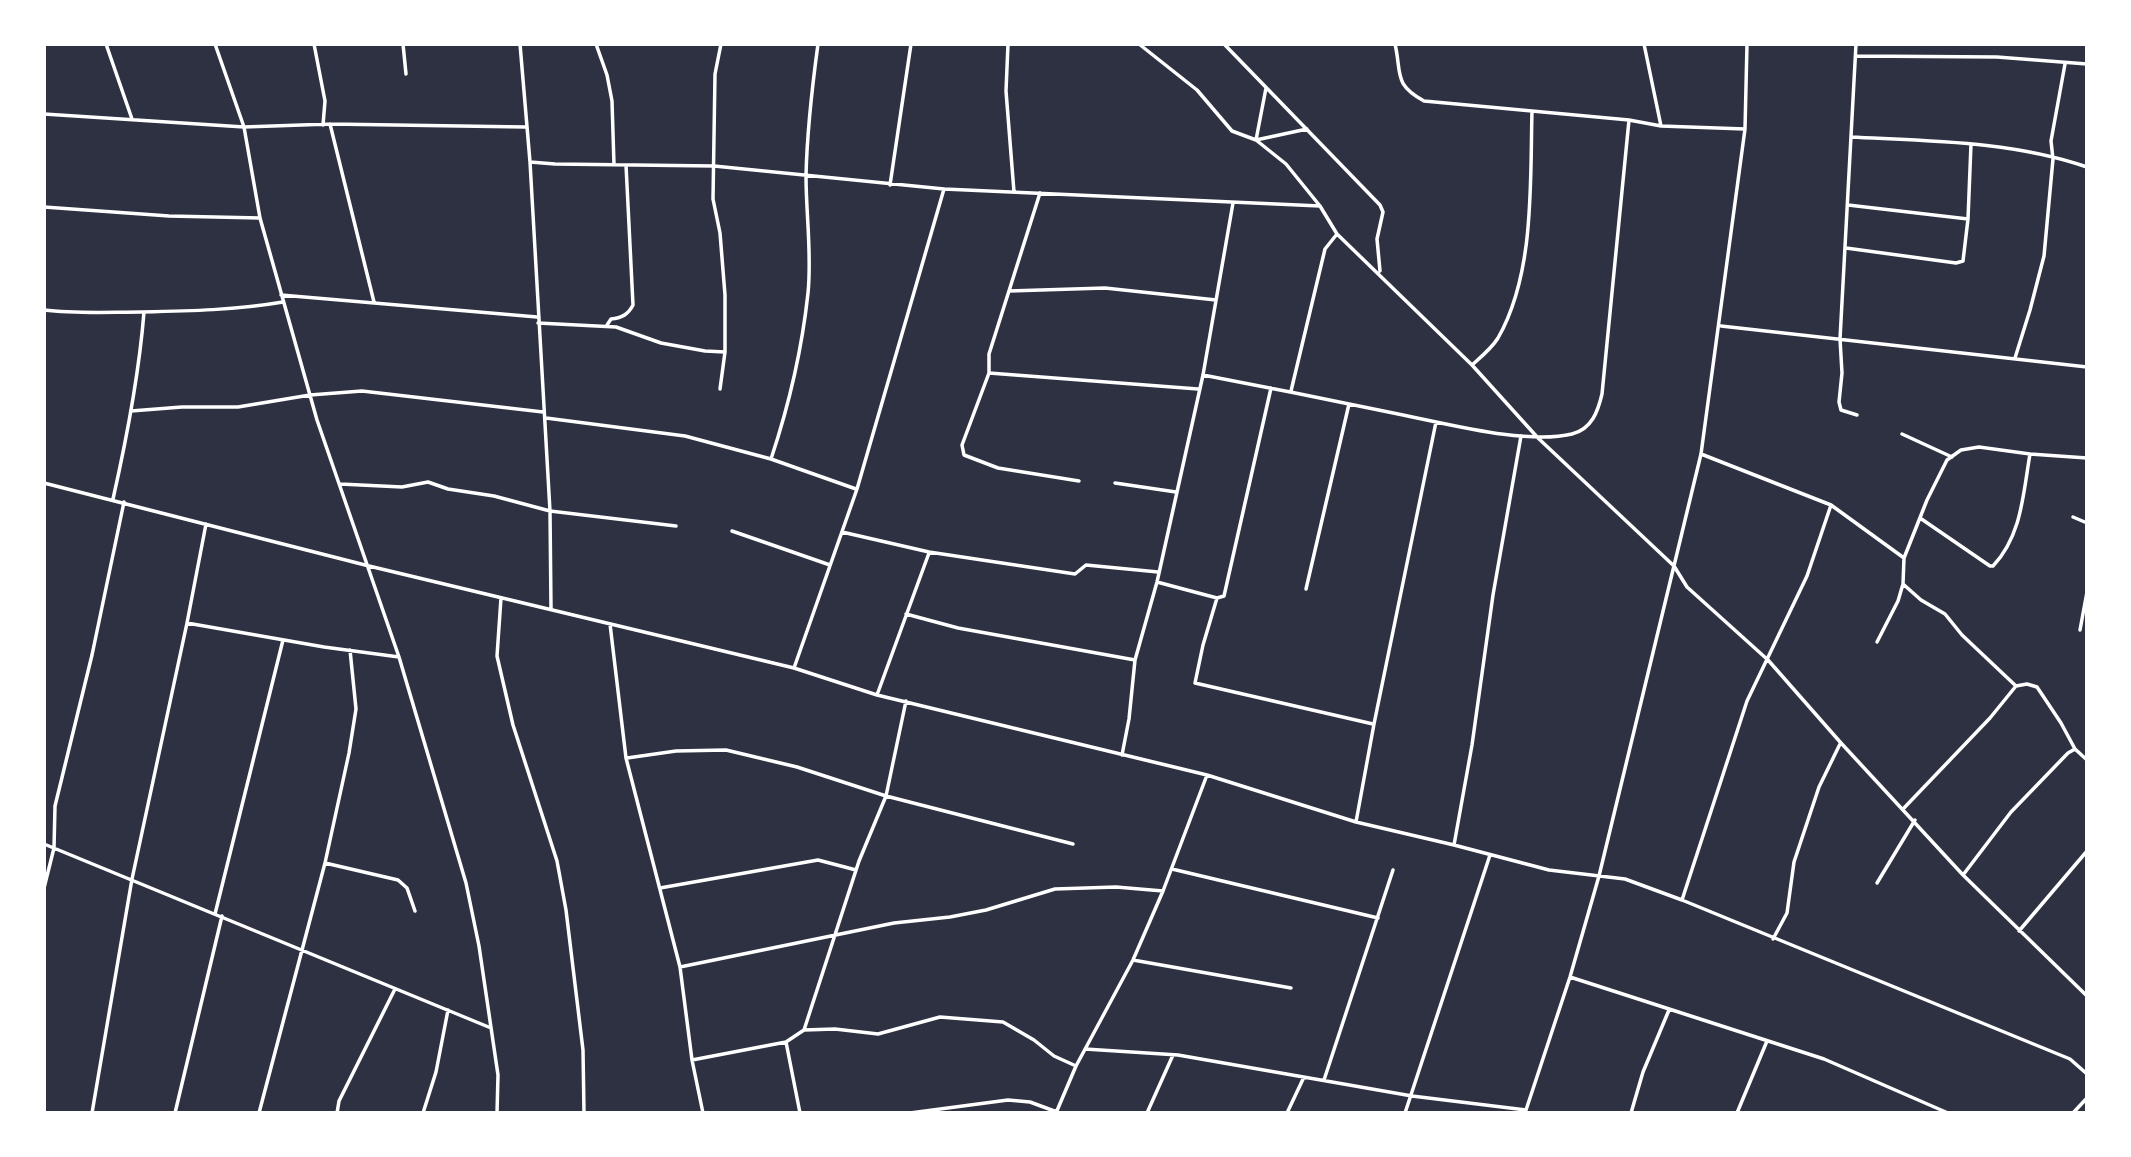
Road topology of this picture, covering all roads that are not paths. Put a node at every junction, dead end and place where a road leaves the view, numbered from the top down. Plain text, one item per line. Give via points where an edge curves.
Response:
1 (106, 44) edge
2 (215, 44) edge
3 (314, 44) edge
4 (402, 44) edge
5 (520, 44) edge
6 (596, 44) edge
7 (721, 44) edge
8 (818, 44) edge
9 (911, 44) edge
10 (1008, 44) edge
11 (1139, 44) edge
12 (1224, 44) edge
13 (1395, 44) edge
14 (1644, 44) edge
15 (1747, 44) edge
16 (1856, 44) edge
17 (1856, 57) junction
18 (2065, 64) junction
19 (2087, 64) edge
20 (406, 74) dead end
21 (1266, 88) junction
22 (1532, 111) junction
23 (44, 114) edge
24 (132, 119) junction
25 (1629, 120) junction
26 (330, 124) junction
27 (323, 125) junction
28 (1661, 126) junction
29 (244, 127) junction
30 (525, 127) junction
31 (1307, 129) junction
32 (1745, 129) junction
33 (1851, 137) junction
34 (1256, 140) junction
35 (1971, 145) junction
36 (2053, 159) junction
37 (530, 162) junction
38 (614, 165) junction
39 (626, 165) junction
40 (714, 166) junction
41 (2087, 167) edge
42 (806, 177) junction
43 (890, 185) junction
44 (944, 189) junction
45 (1014, 192) junction
46 (1040, 193) junction
47 (1233, 203) junction
48 (1847, 205) junction
49 (1320, 206) junction
50 (44, 207) edge
51 (260, 218) junction
52 (1968, 219) junction
53 (1337, 234) junction
54 (1845, 247) junction
55 (1380, 273) junction
56 (1009, 291) junction
57 (281, 295) junction
58 (1216, 300) junction
59 (283, 302) junction
60 (374, 302) junction
61 (44, 310) edge
62 (144, 312) junction
63 (537, 320) junction
64 (1720, 326) junction
65 (607, 327) junction
66 (1840, 339) junction
67 (725, 352) junction
68 (2015, 358) junction
69 (1472, 365) junction
70 (2087, 367) edge
71 (989, 373) junction
72 (1203, 375) junction
73 (719, 388) dead end
74 (1270, 388) junction
75 (1198, 389) junction
76 (1291, 392) junction
77 (310, 395) junction
78 (1349, 404) junction
79 (131, 411) junction
80 (543, 412) junction
81 (1857, 415) dead end
82 (546, 418) junction
83 (1436, 422) junction
84 (1902, 434) dead end
85 (1521, 436) junction
86 (1538, 438) junction
87 (1701, 454) junction
88 (2030, 454) junction
89 (1952, 457) junction
90 (2087, 458) edge
91 (771, 459) junction
92 (1079, 481) dead end
93 (44, 483) edge
94 (1115, 483) dead end
95 (340, 484) junction
96 (857, 489) junction
97 (1176, 492) junction
98 (113, 499) junction
99 (124, 502) junction
100 (1831, 505) junction
101 (550, 511) junction
102 (2073, 517) dead end
103 (1920, 518) junction
104 (2087, 523) edge
105 (206, 524) junction
106 (676, 526) dead end
107 (732, 531) dead end
108 (842, 532) junction
109 (929, 552) junction
110 (1904, 558) junction
111 (830, 565) junction
112 (369, 566) junction
113 (1674, 566) junction
114 (1158, 572) junction
115 (1157, 582) junction
116 (1903, 584) junction
117 (1306, 589) dead end
118 (2087, 592) edge
119 (501, 598) junction
120 (1217, 598) junction
121 (551, 608) junction
122 (906, 614) junction
123 (187, 623) junction
124 (610, 623) junction
125 (2080, 630) dead end
126 (283, 640) junction
127 (1877, 642) dead end
128 (350, 650) junction
129 (399, 657) junction
130 (1135, 660) junction
131 (1768, 660) junction
132 (794, 668) junction
133 (2016, 686) junction
134 (877, 695) junction
135 (906, 701) junction
136 (1374, 724) junction
137 (1841, 743) junction
138 (2074, 749) junction
139 (1122, 755) junction
140 (626, 758) junction
141 (2087, 760) edge
142 (1207, 775) junction
143 (886, 796) junction
144 (1904, 808) junction
145 (1914, 820) junction
146 (1356, 822) junction
147 (44, 844) edge
148 (1073, 844) dead end
149 (1454, 845) junction
150 (54, 848) junction
151 (2087, 851) edge
152 (1490, 855) junction
153 (325, 863) junction
154 (1172, 869) junction
155 (856, 870) junction
156 (1392, 870) dead end
157 (1963, 875) junction
158 (1599, 876) junction
159 (132, 879) junction
160 (1877, 883) dead end
161 (44, 888) edge
162 (660, 888) junction
163 (1163, 891) junction
164 (1682, 900) junction
165 (415, 911) dead end
166 (215, 914) junction
167 (222, 916) junction
168 (1378, 918) junction
169 (2019, 931) junction
170 (834, 937) junction
171 (1773, 939) junction
172 (302, 949) junction
173 (1133, 960) junction
174 (680, 967) junction
175 (1570, 977) junction
176 (395, 988) junction
177 (1291, 988) dead end
178 (2087, 995) edge
179 (448, 1010) junction
180 (1669, 1010) junction
181 (491, 1028) junction
182 (804, 1030) junction
183 (1768, 1040) junction
184 (786, 1042) junction
185 (1085, 1049) junction
186 (1173, 1055) junction
187 (692, 1060) junction
188 (1076, 1066) junction
189 (2087, 1074) edge
190 (1304, 1077) junction
191 (1324, 1080) junction
192 (1412, 1096) junction
193 (2087, 1098) edge
194 (1056, 1112) edge
195 (1525, 1112) edge
196 (92, 1113) edge
197 (174, 1113) edge
198 (259, 1113) edge
199 (337, 1113) edge
200 (424, 1113) edge
201 (497, 1113) edge
202 (584, 1113) edge
203 (703, 1113) edge
204 (800, 1113) edge
205 (910, 1113) edge
206 (1147, 1113) edge
207 (1287, 1113) edge
208 (1405, 1113) edge
209 (1631, 1113) edge
210 (1738, 1113) edge
211 (1948, 1113) edge
212 (2074, 1113) edge

1 - 24 street
2 - 29 street
3 - 27 street via 324,102
4 - 20 street
5 - 30 street
6 - 38 street via 612,101
7 - 40 street via 715,74
8 - 42 street
9 - 43 street
10 - 45 street via 1006,91
11 - 34 street via 1197,90 1232,131
12 - 21 street
13 - 22 street via 1400,80 1409,93 1424,101
14 - 28 street
15 - 32 street
16 - 17 street
17 - 18 street via 1997,57
17 - 33 street
18 - 19 street
18 - 36 street via 2051,141
21 - 31 street
21 - 34 street
22 - 25 street
22 - 69 street via 1529,215 1518,291 1497,340
23 - 24 street
24 - 29 street
25 - 28 street
25 - 86 street via 1596,418 1575,433
26 - 27 street
26 - 30 street
26 - 60 street
27 - 29 street
28 - 32 street
29 - 51 street
30 - 37 street
31 - 34 street
31 - 55 street via 1380,205
32 - 64 street
33 - 35 street
33 - 48 street
34 - 49 street via 1286,164
35 - 36 street
35 - 52 street
36 - 41 street
36 - 68 street via 2044,256
37 - 38 street
37 - 63 street
38 - 39 street
39 - 40 street
39 - 65 street via 633,305 621,318 611,319
40 - 42 street
40 - 67 street
42 - 43 street
42 - 91 street via 808,293 786,413
43 - 44 street
44 - 45 street
44 - 96 street
45 - 46 street
46 - 47 street
46 - 56 street
47 - 49 street
47 - 58 street
48 - 52 street
48 - 54 street
49 - 53 street
50 - 51 street
51 - 57 street
52 - 54 street via 1964,258 1959,263
53 - 55 street
53 - 76 street via 1325,249
54 - 66 street
55 - 69 street
56 - 58 street via 1105,288
56 - 71 street via 989,354
57 - 59 street
57 - 60 street
58 - 72 street
59 - 62 street
59 - 77 street
60 - 63 street
61 - 62 street
62 - 79 street
63 - 65 street
63 - 80 street
64 - 66 street
64 - 87 street
65 - 67 street via 682,348
66 - 68 street
66 - 81 street via 1839,402 1841,410
67 - 73 street
68 - 70 street
69 - 86 street
71 - 75 street
71 - 92 street via 962,444 964,455 998,468
72 - 74 street
72 - 75 street
74 - 76 street
74 - 120 street via 1224,596
75 - 97 street
76 - 78 street
77 - 79 street via 238,407
77 - 80 street via 362,391
77 - 95 street
78 - 83 street
78 - 117 street
79 - 98 street
80 - 82 street
82 - 91 street via 685,436
82 - 101 street
83 - 85 street
83 - 136 street
84 - 89 street
85 - 86 street
85 - 149 street
86 - 113 street
87 - 100 street
87 - 113 street
88 - 89 street via 1979,447
88 - 90 street
88 - 103 street via 2015,533 1993,566
89 - 103 street
91 - 96 street
93 - 98 street
94 - 97 street
95 - 101 street via 402,487 428,482
95 - 112 street
96 - 108 street
97 - 114 street
98 - 99 street
99 - 105 street
99 - 150 street via 55,806
100 - 110 street
100 - 131 street via 1807,576
101 - 106 street
101 - 121 street
102 - 104 street
103 - 110 street
105 - 112 street
105 - 123 street
107 - 111 street
108 - 109 street
108 - 111 street
109 - 114 street via 1076,574 1086,565
109 - 122 street
110 - 116 street
111 - 132 street
112 - 119 street
112 - 129 street
113 - 131 street via 1687,587
113 - 158 street
114 - 115 street
115 - 120 street
115 - 130 street
116 - 127 street
116 - 133 street via 1945,614
118 - 125 street
119 - 121 street
119 - 202 street via 497,656 513,725 557,861 566,910 583,1050
120 - 136 street via 1197,669 1197,685
121 - 124 street
122 - 130 street
122 - 134 street
123 - 126 street
123 - 159 street
124 - 132 street
124 - 140 street
126 - 128 street
126 - 166 street
128 - 129 street
128 - 153 street via 356,709
129 - 181 street via 466,883
130 - 139 street
131 - 137 street
131 - 164 street via 1747,701
132 - 134 street
133 - 138 street via 2037,687
133 - 144 street
134 - 135 street
135 - 139 street
135 - 143 street
136 - 146 street
137 - 144 street
137 - 171 street via 1819,787 1794,862 1787,914
138 - 141 street
138 - 157 street via 2011,812
139 - 142 street
140 - 143 street via 726,750 797,766
140 - 162 street
142 - 146 street
142 - 154 street
143 - 148 street
143 - 155 street
144 - 145 street
145 - 157 street
145 - 160 street
146 - 149 street
147 - 150 street
149 - 152 street
150 - 159 street
150 - 161 street
151 - 169 street
152 - 158 street via 1549,870
152 - 192 street
153 - 165 street via 398,880 407,888
153 - 172 street
154 - 163 street
154 - 168 street
155 - 162 street via 818,860
155 - 170 street
156 - 168 street
157 - 169 street
158 - 164 street via 1625,879
158 - 175 street
159 - 166 street
159 - 196 street
162 - 174 street
163 - 170 street via 1055,889 986,910
163 - 173 street
164 - 171 street
166 - 167 street
167 - 172 street
167 - 197 street
168 - 191 street
169 - 178 street
170 - 174 street
170 - 182 street
171 - 189 street via 2070,1059
172 - 176 street
172 - 198 street
173 - 177 street
173 - 185 street
174 - 187 street
175 - 180 street
175 - 195 street
176 - 179 street
176 - 199 street
179 - 181 street
179 - 200 street
180 - 183 street
180 - 209 street
181 - 201 street via 498,1075
182 - 184 street
182 - 188 street via 835,1028 877,1034 940,1017 989,1019 1003,1021
183 - 210 street
183 - 211 street
184 - 187 street
184 - 204 street
185 - 186 street
185 - 188 street
186 - 190 street
186 - 206 street
187 - 203 street
188 - 194 street
190 - 191 street
190 - 207 street
191 - 192 street
192 - 195 street
192 - 208 street
193 - 212 street
194 - 205 street via 1008,1100

